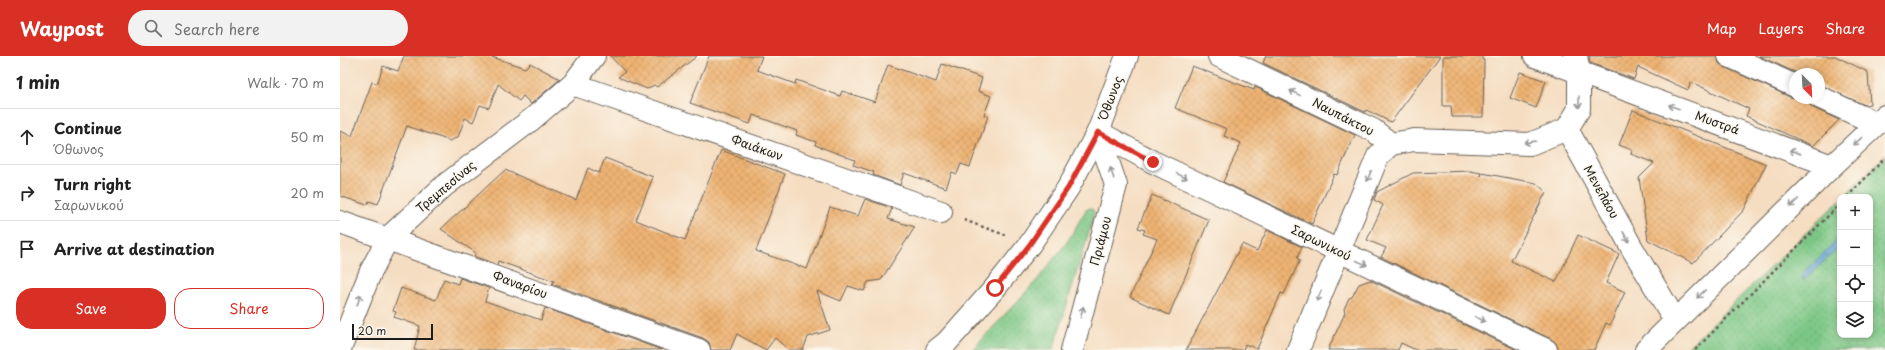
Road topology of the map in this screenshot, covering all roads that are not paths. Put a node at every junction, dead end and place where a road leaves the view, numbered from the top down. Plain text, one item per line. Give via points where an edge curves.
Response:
1 (1127, 56) edge
2 (1219, 56) edge
3 (1535, 56) edge
4 (1729, 56) edge
5 (590, 57) edge
6 (1577, 64) edge
7 (1789, 83) edge
8 (573, 84) junction
9 (1825, 99) edge
10 (1881, 120) edge
11 (1567, 130) junction
12 (1098, 132) junction
13 (1391, 144) junction
14 (1832, 166) junction
15 (941, 212) road end
16 (340, 222) edge
17 (388, 238) junction
18 (1337, 251) junction
19 (1675, 320) junction
20 (1077, 348) edge
21 (340, 349) edge
22 (699, 350) edge
23 (937, 350) edge
24 (1298, 350) edge
25 (1546, 350) edge
26 (1646, 350) edge

1 - 12 street, Όθωνος
13 -> 2 street, Ναυπάκτου via 1373,130
3 - 6 street, Μυστρά
4 - 7 street
5 - 8 street, Τρεμπεσίνας
6 -> 11 street via 1579,109
14 -> 6 street, Μυστρά
8 - 15 street, Φαιάκων
8 - 17 street, Τρεμπεσίνας via 531,120 444,186
9 - 10 street
10 -> 14 street
11 -> 13 street via 1530,144 1414,140
11 -> 19 street, Μενελάου
12 -> 18 street, Σαρωνικού via 1153,162
20 -> 12 street, Πριάμου via 1116,185
12 - 23 street, Όθωνος via 1068,188 1030,244 995,288
13 -> 18 street via 1378,156
14 -> 19 street
16 - 17 street, Φαναρίου
21 -> 17 street, Τρεμπεσίνας via 371,270
17 - 22 street, Φαναρίου
18 -> 24 street
18 -> 25 street, Σαρωνικού
19 - 26 street

